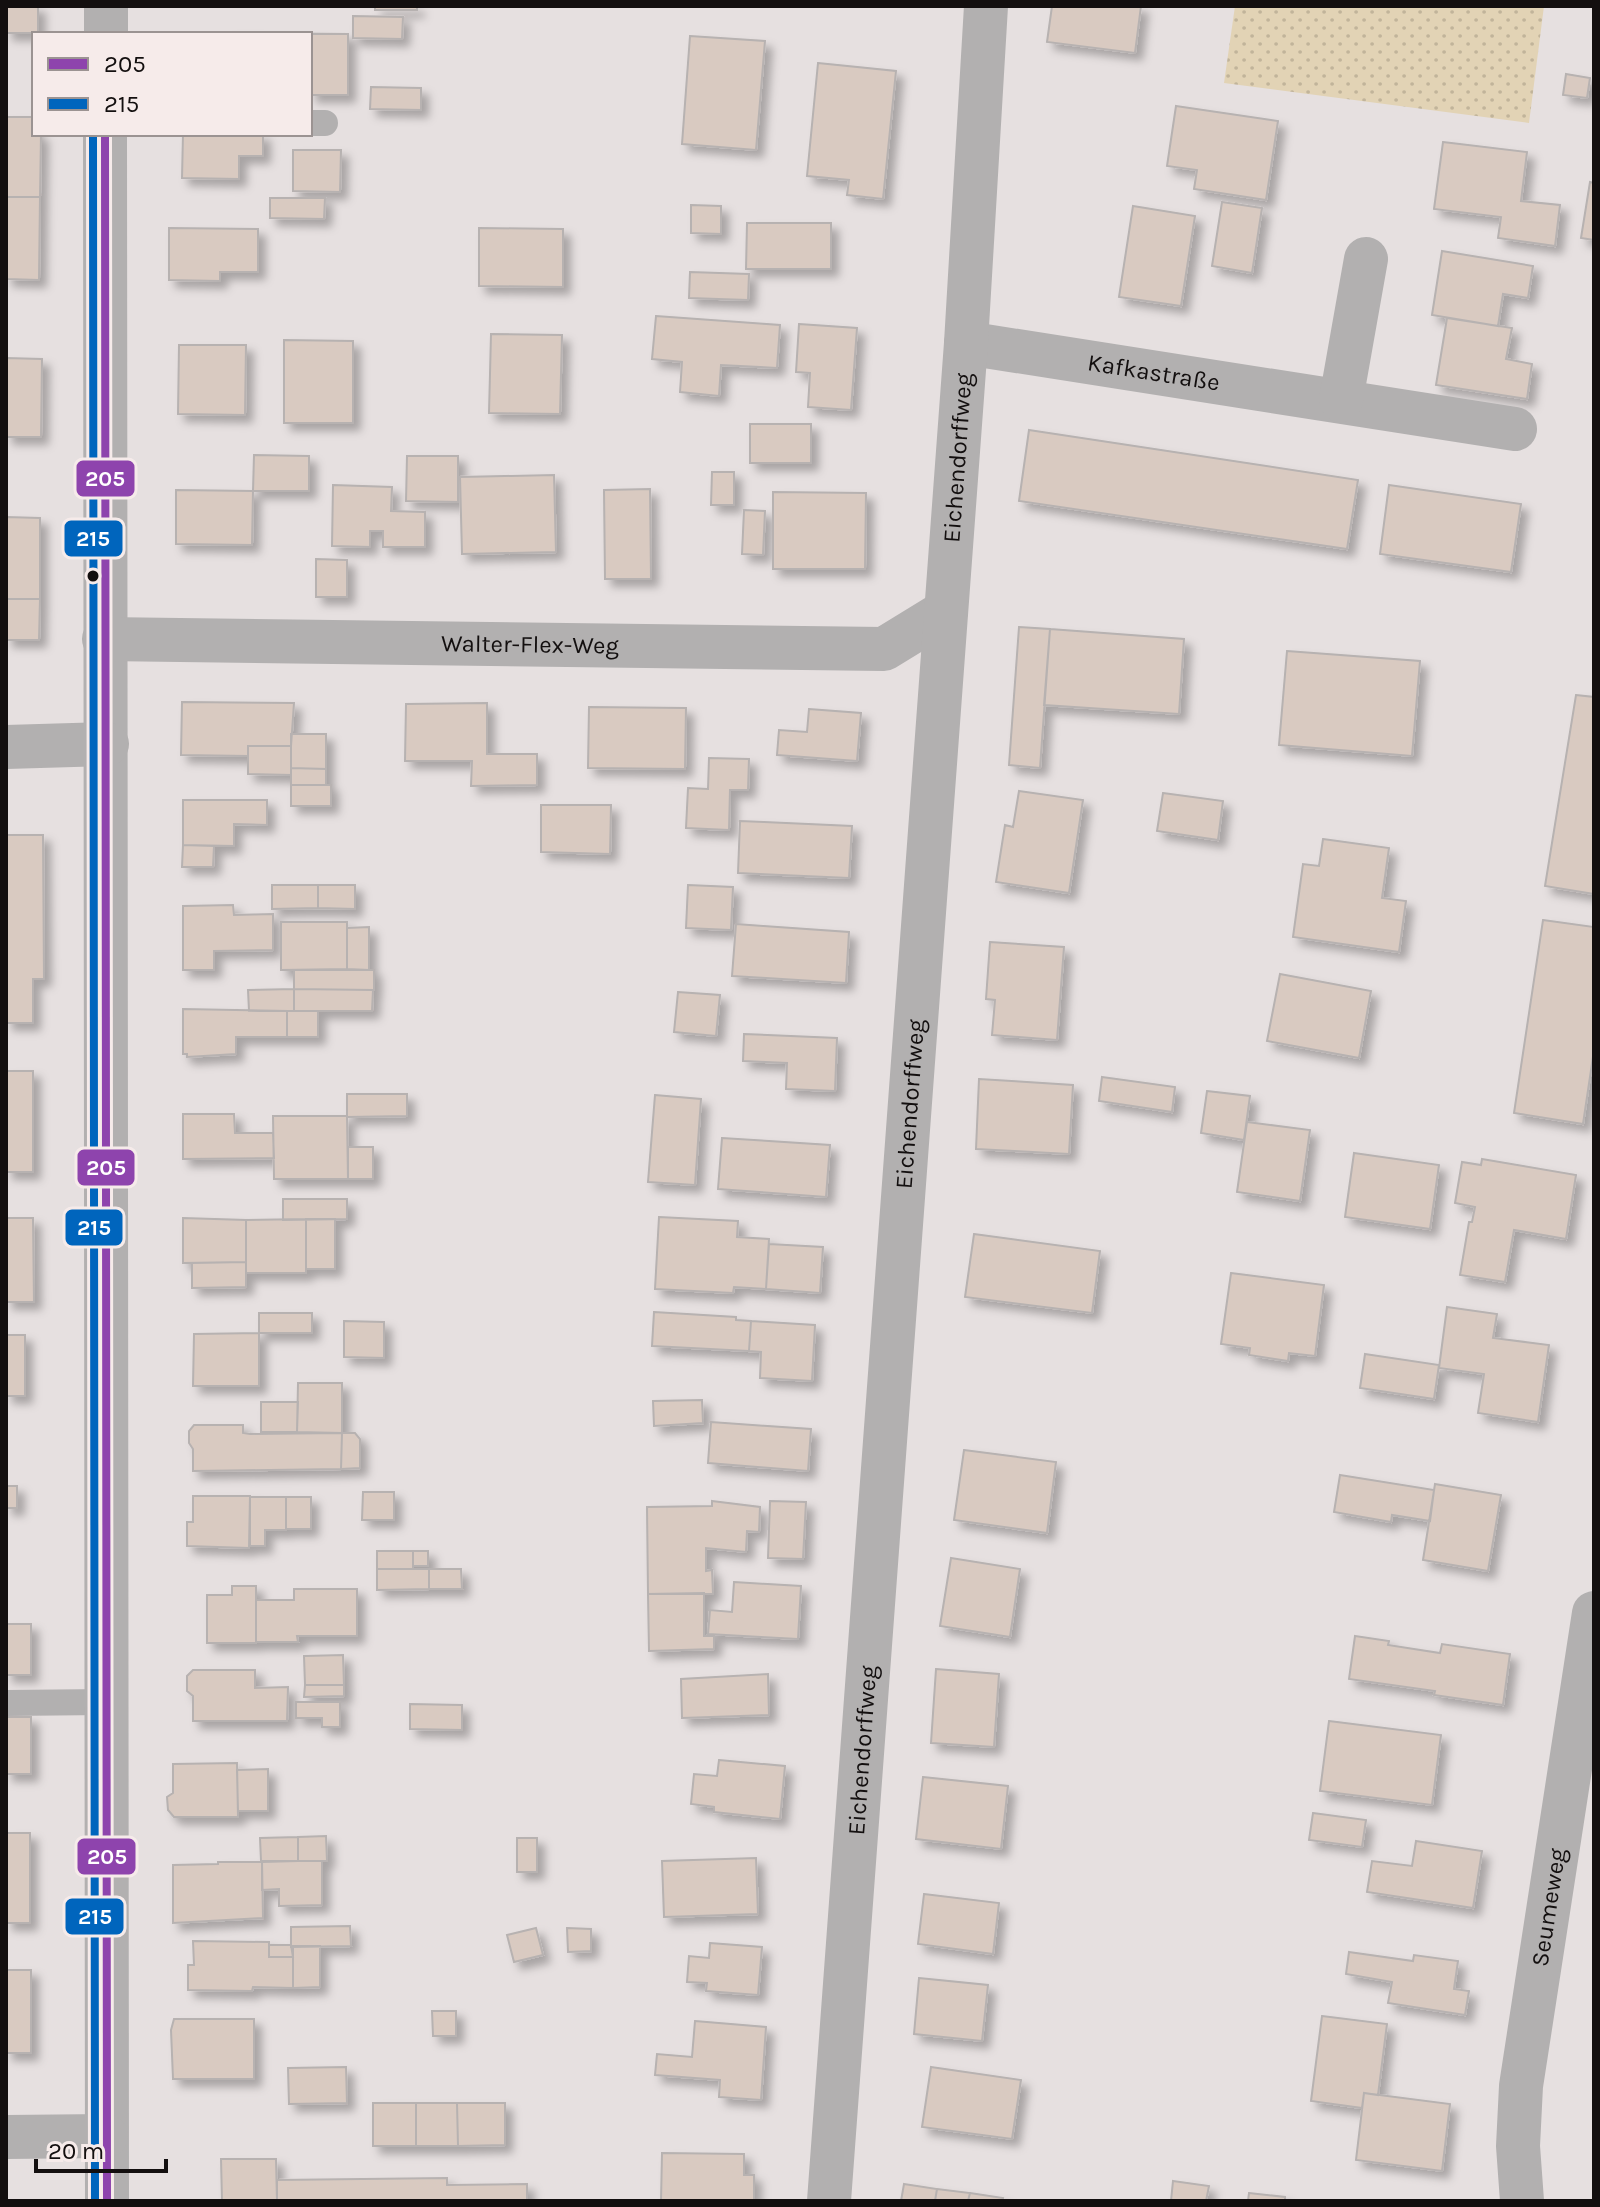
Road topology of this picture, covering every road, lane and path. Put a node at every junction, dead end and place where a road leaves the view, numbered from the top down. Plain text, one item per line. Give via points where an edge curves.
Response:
1 (106, 6) edge
2 (986, 6) edge
3 (106, 32) edge
4 (105, 136) edge
5 (1366, 259) dead end
6 (966, 343) junction
7 (1341, 400) junction
8 (1515, 429) dead end
9 (946, 611) junction
10 (104, 639) junction
11 (107, 744) junction
12 (6, 747) edge
13 (1594, 1613) edge
14 (106, 1702) junction
15 (6, 1703) edge
16 (106, 2136) junction
17 (6, 2137) edge
18 (107, 2201) edge
19 (829, 2201) edge
20 (1522, 2201) edge

1 - 3 street
2 - 6 street, Eichendorffweg
4 - 10 street
5 - 7 street
6 - 7 street, Kafkastraße
6 - 9 street, Eichendorffweg
7 - 8 street, Kafkastraße
9 - 10 street, Walter-Flex-Weg via 884,649
9 - 19 street, Eichendorffweg
10 - 11 street
11 - 12 street
11 - 14 street
13 - 20 street, Seumeweg via 1521,2086
14 - 15 lane
14 - 16 street
16 - 17 street
16 - 18 street

